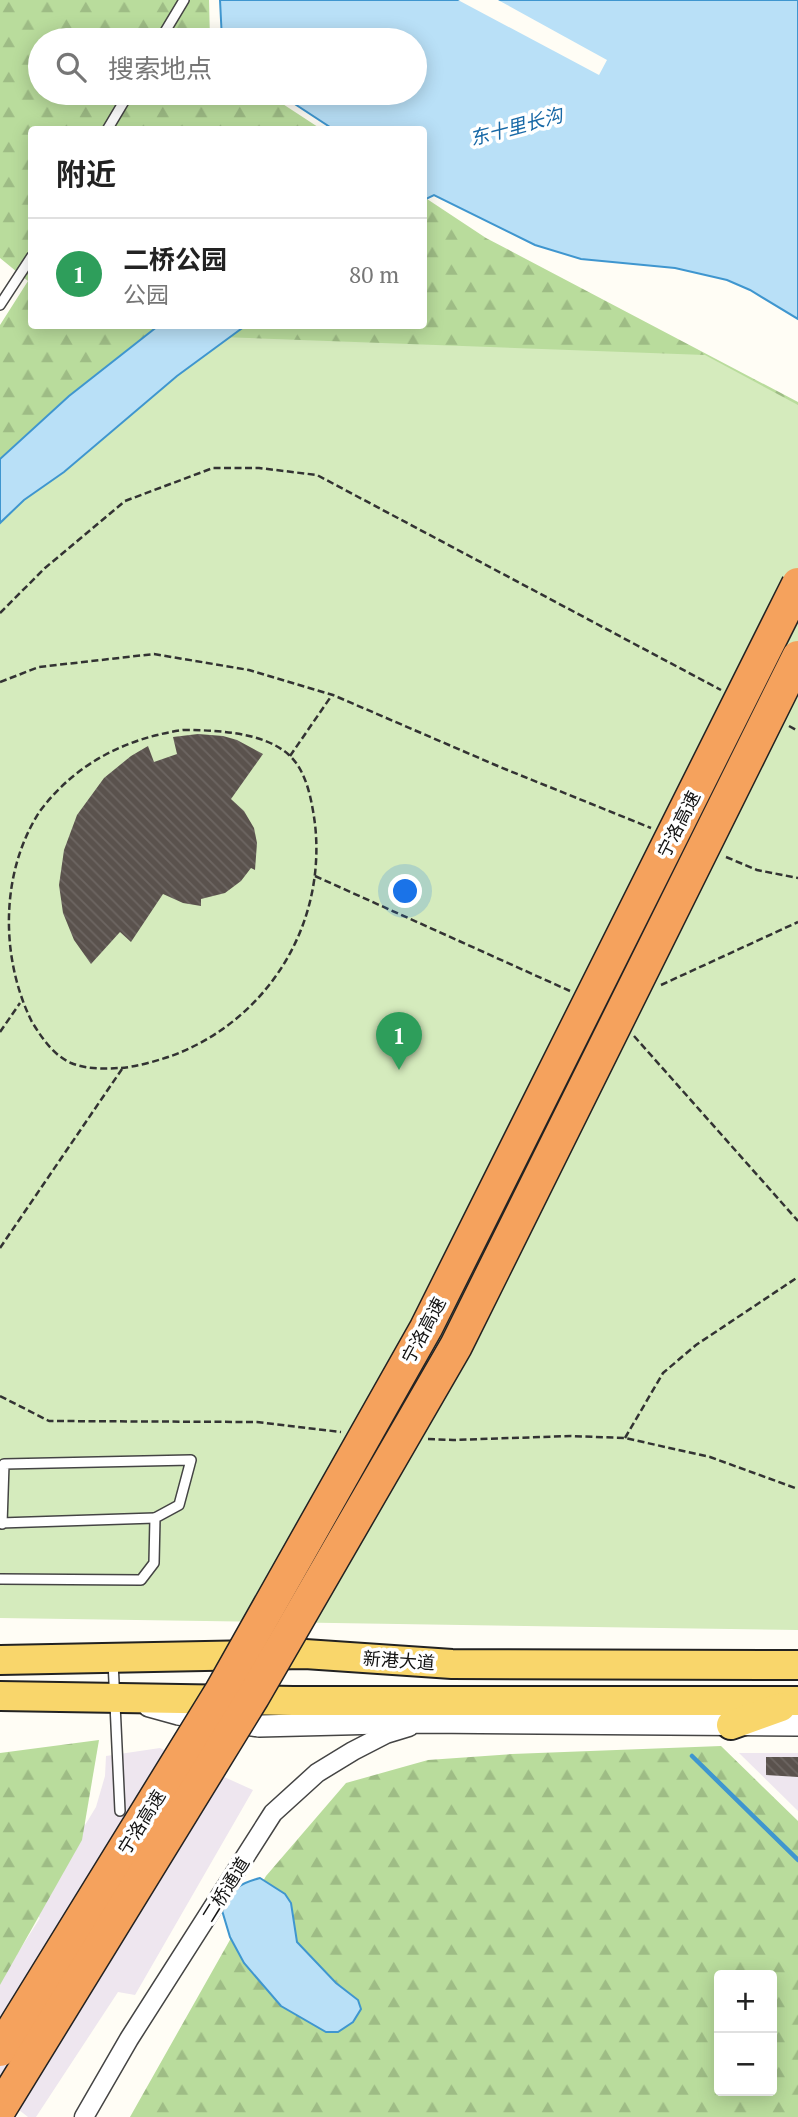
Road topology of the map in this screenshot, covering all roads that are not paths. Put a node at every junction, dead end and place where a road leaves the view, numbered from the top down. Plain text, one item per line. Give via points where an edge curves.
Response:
1 (184, 0) edge
2 (167, 28) edge
3 (122, 105) edge
4 (109, 126) edge
5 (28, 262) edge
6 (0, 305) edge
7 (798, 584) edge
8 (798, 657) edge
9 (155, 1518) junction
10 (1, 1523) edge
11 (0, 1579) edge
12 (113, 1659) junction
13 (0, 1660) edge
14 (798, 1665) edge
15 (0, 1696) edge
16 (113, 1697) junction
17 (798, 1700) edge
18 (423, 1722) junction
19 (731, 1725) junction
20 (798, 1725) edge
21 (120, 1811) dead end
22 (0, 2050) edge
23 (0, 2109) edge
24 (84, 2117) edge

1 - 2 lane
3 - 4 lane
5 - 6 lane
7 - 22 highway, 宁洛高速, bridge via 426,1328 220,1693
8 - 23 highway, 宁洛高速, bridge via 456,1346 253,1697
9 - 10 lane
9 - 10 lane via 179,1505 191,1460 4,1464
9 - 11 lane via 154,1563 141,1580
12 - 13 main road, 新港大道
12 - 14 main road, 新港大道 via 305,1654 452,1664
12 - 16 lane
15 - 16 main road, 新港大道
16 - 17 main road, 新港大道
16 - 18 street via 178,1714 259,1726
16 - 21 lane
17 - 19 main road
18 - 19 street
18 - 24 street, 二桥通道 via 353,1751 317,1773 273,1813
19 - 20 street

